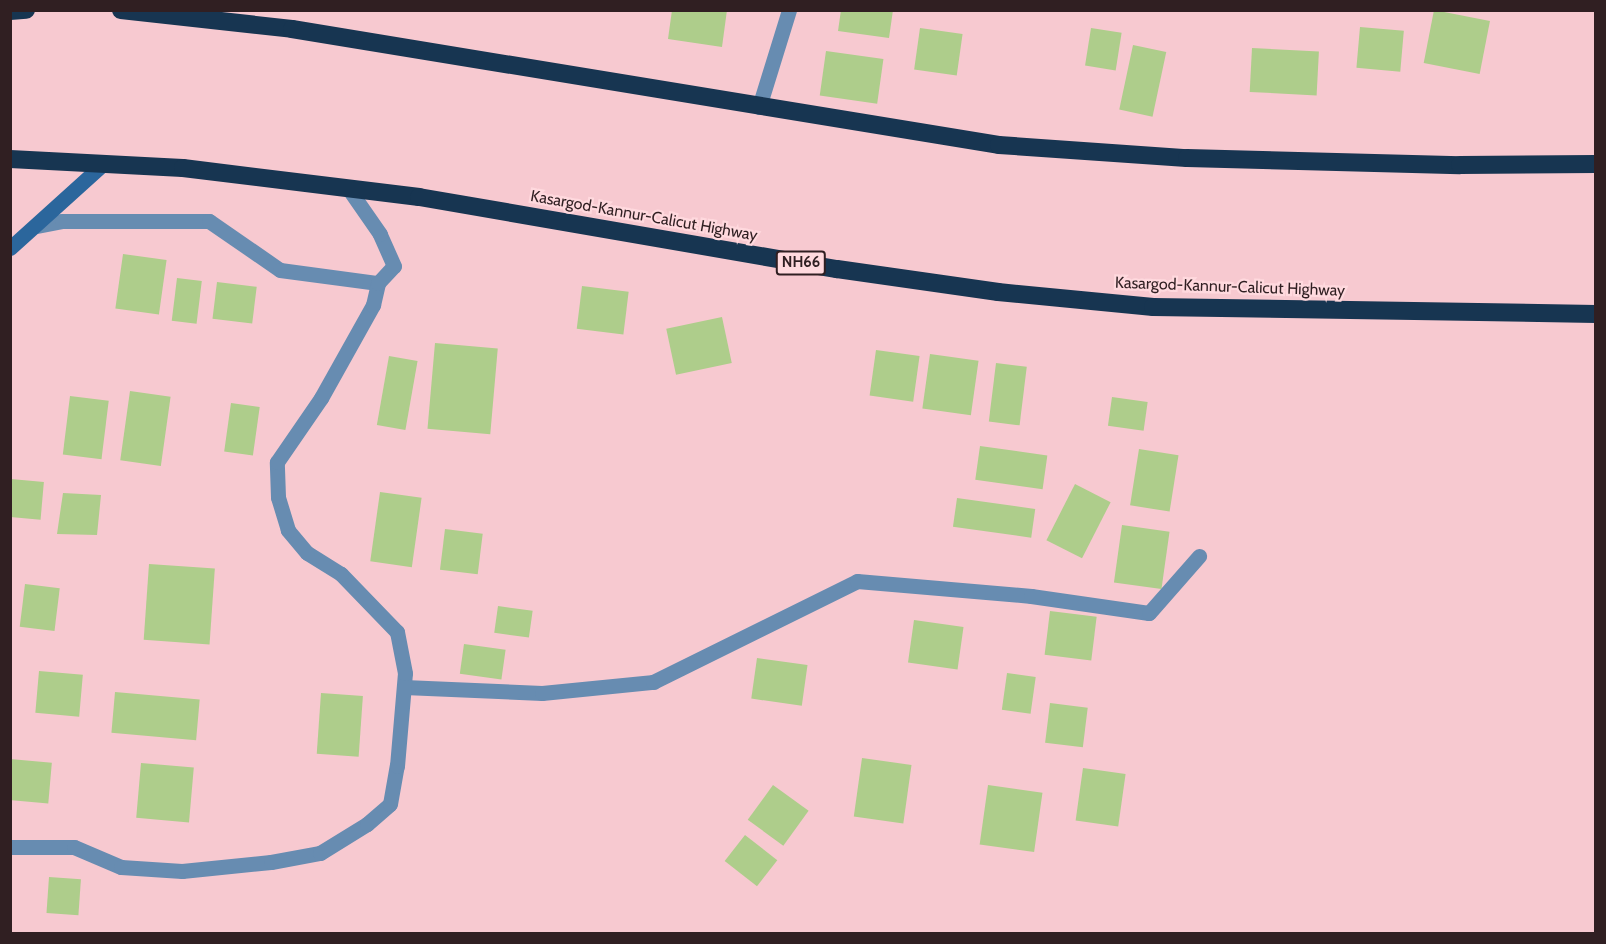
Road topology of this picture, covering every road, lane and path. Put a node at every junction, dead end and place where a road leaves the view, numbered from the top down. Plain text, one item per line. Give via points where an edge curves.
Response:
1 (26, 10) edge
2 (121, 10) edge
3 (789, 10) edge
4 (10, 11) edge
5 (200, 14) edge
6 (759, 107) junction
7 (10, 159) edge
8 (103, 164) junction
9 (1596, 164) edge
10 (348, 188) junction
11 (37, 226) junction
12 (10, 248) edge
13 (378, 283) junction
14 (1596, 314) edge
15 (1198, 556) dead end
16 (404, 687) junction
17 (10, 847) edge

1 - 4 highway
2 - 5 highway
3 - 6 street
5 - 6 highway
6 - 9 highway via 999,145 1164,156 1460,165
7 - 8 highway, Kasargod-Kannur-Calicut Highway / NH66
8 - 10 highway, Kasargod-Kannur-Calicut Highway / NH66 via 183,168
8 - 11 street
10 - 13 street via 380,234 393,266
10 - 14 highway, Kasargod-Kannur-Calicut Highway / NH66 via 837,269 1118,304
11 - 12 street
11 - 13 street via 62,220 209,221 280,270
13 - 16 street via 373,305 345,356 277,462 278,497 288,530 307,553 341,574 397,632
15 - 16 street via 1149,613 1031,596 857,582 653,682 542,693
16 - 17 street via 390,804 368,824 320,852 182,871 121,867 74,847

